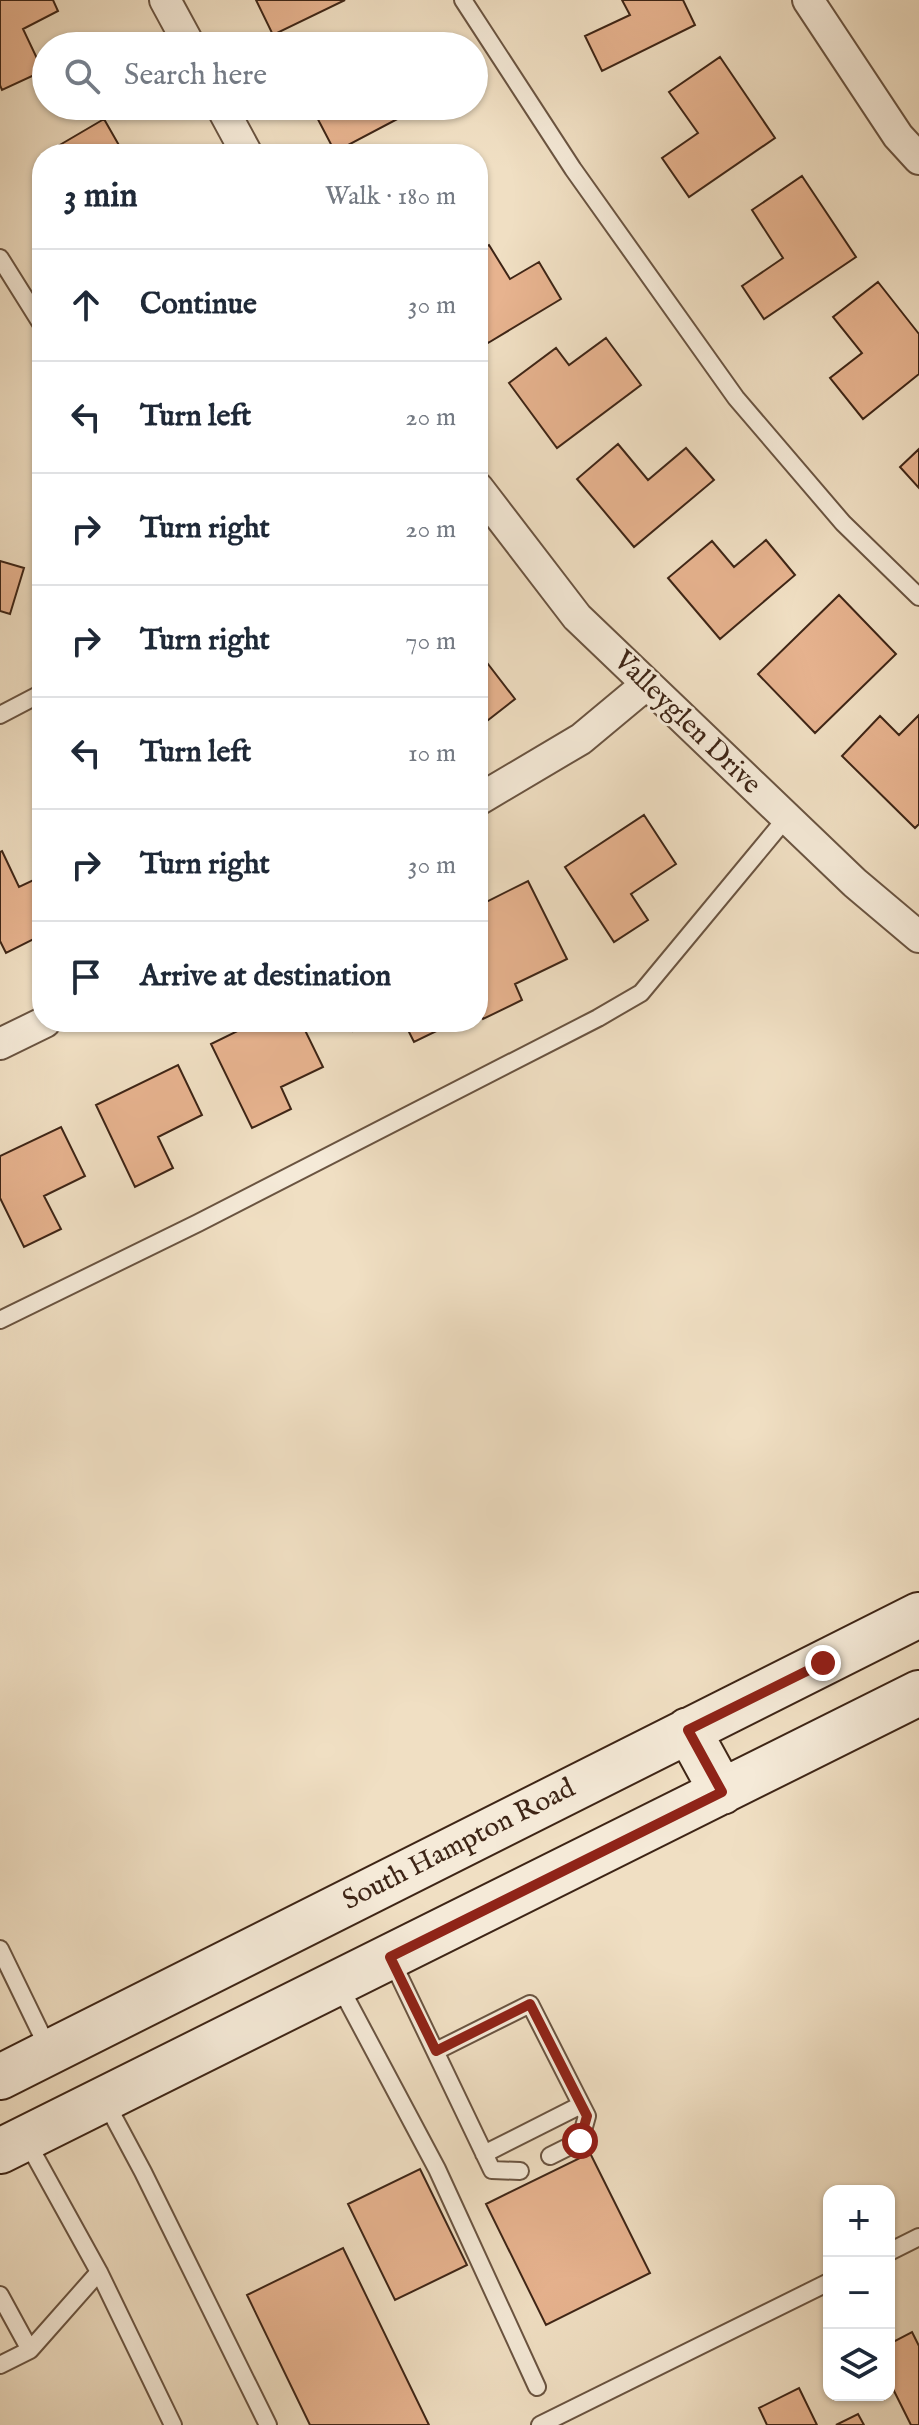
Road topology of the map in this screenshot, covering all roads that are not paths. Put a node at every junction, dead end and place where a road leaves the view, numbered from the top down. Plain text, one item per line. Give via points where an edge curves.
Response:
1 (165, 0) edge
2 (463, 0) edge
3 (808, 0) edge
4 (182, 32) edge
5 (484, 32) edge
6 (488, 38) edge
7 (229, 120) edge
8 (242, 144) edge
9 (919, 159) edge
10 (0, 258) edge
11 (32, 309) edge
12 (488, 501) edge
13 (919, 597) edge
14 (647, 684) junction
15 (32, 698) edge
16 (0, 715) edge
17 (488, 794) edge
18 (787, 817) junction
19 (919, 937) edge
20 (32, 1028) edge
21 (0, 1044) edge
22 (0, 1320) edge
23 (919, 1615) edge
24 (919, 1693) edge
25 (688, 1730) junction
26 (722, 1792) junction
27 (0, 1949) edge
28 (390, 1957) junction
29 (338, 1983) junction
30 (436, 2051) junction
31 (50, 2052) junction
32 (0, 2080) edge
33 (104, 2100) junction
34 (581, 2105) junction
35 (13, 2145) edge
36 (484, 2154) junction
37 (550, 2156) dead end
38 (520, 2171) dead end
39 (919, 2237) edge
40 (895, 2249) edge
41 (99, 2272) junction
42 (823, 2285) edge
43 (0, 2295) edge
44 (30, 2350) junction
45 (0, 2365) edge
46 (537, 2387) dead end
47 (173, 2425) edge
48 (268, 2425) edge
49 (540, 2425) edge

1 - 4 street
2 - 5 lane
3 - 9 street via 898,136
6 - 13 lane via 573,169 736,398 843,523
7 - 8 street
10 - 11 lane
12 - 14 street, Valleyglen Drive via 577,617
14 - 17 street via 581,739
14 - 18 street, Valleyglen Drive
15 - 16 lane
18 - 19 street, Valleyglen Drive
18 - 22 lane via 641,993
20 - 21 street
23 - 25 main road, South Hampton Road
24 - 26 main road
25 - 26 main road
25 - 31 main road, South Hampton Road
26 - 28 main road
27 - 31 lane
28 - 29 main road
28 - 30 lane
29 - 33 main road
29 - 46 lane via 437,2169
30 - 34 lane via 530,2004
30 - 36 lane
31 - 32 main road, South Hampton Road
32 - 35 main road
33 - 35 main road
33 - 48 lane
34 - 36 lane
34 - 37 lane via 587,2116 580,2141
35 - 41 lane
36 - 38 lane via 492,2170
39 - 40 lane
41 - 44 lane
41 - 47 lane
42 - 49 lane
43 - 44 lane
44 - 45 lane

